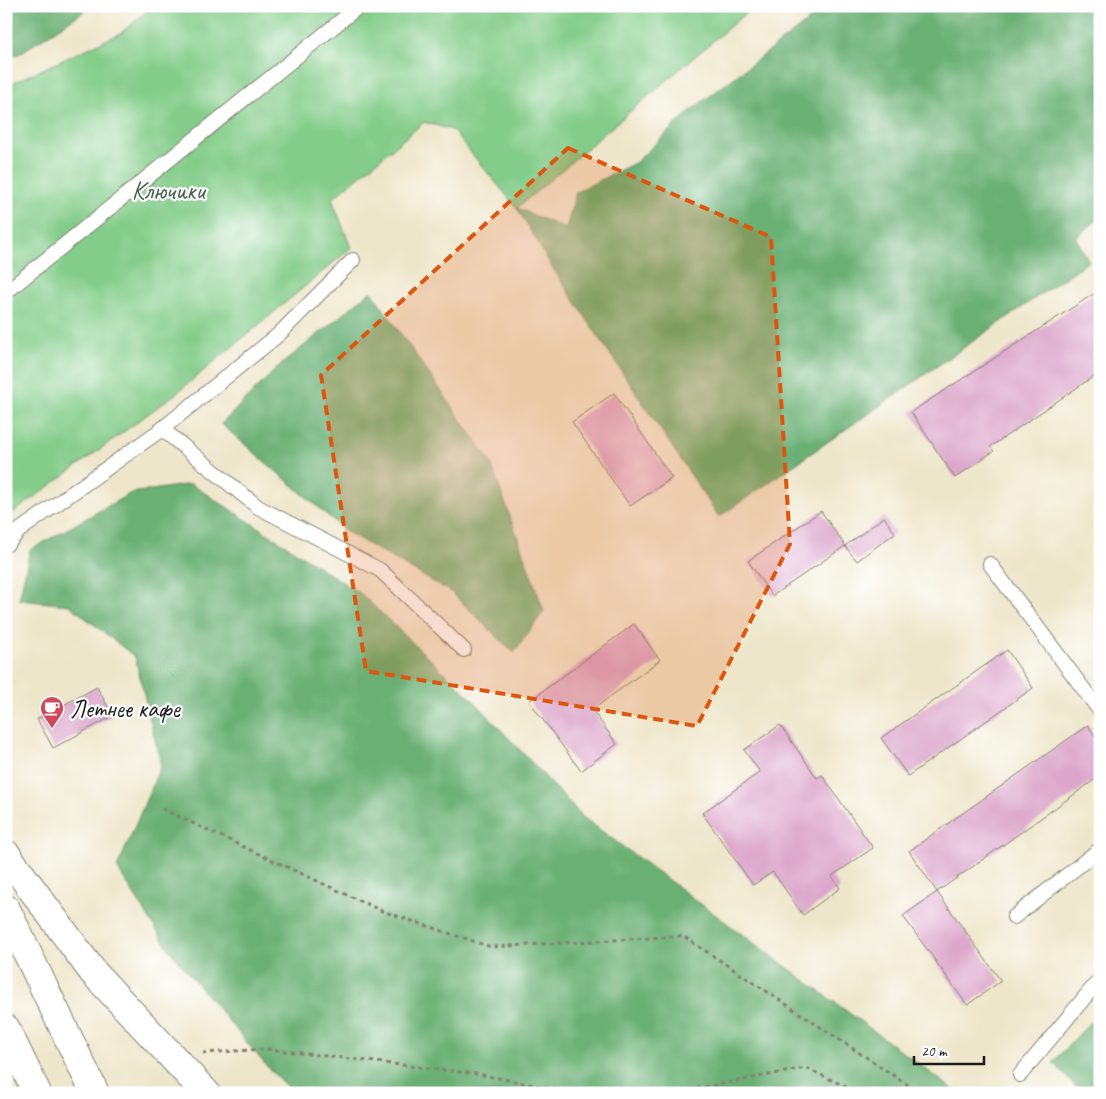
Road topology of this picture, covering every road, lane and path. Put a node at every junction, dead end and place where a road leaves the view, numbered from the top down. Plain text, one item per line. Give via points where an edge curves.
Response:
1 (359, 6) edge
2 (353, 260) dead end
3 (6, 292) edge
4 (162, 429) junction
5 (6, 545) edge
6 (990, 564) dead end
7 (464, 650) dead end
8 (1100, 711) edge
9 (162, 809) dead end
10 (1100, 849) edge
11 (6, 854) edge
12 (6, 909) edge
13 (1014, 916) dead end
14 (1100, 979) edge
15 (6, 1029) edge
16 (168, 1054) junction
17 (1020, 1075) dead end
18 (37, 1093) edge
19 (95, 1093) edge
20 (206, 1093) edge
21 (576, 1093) edge
22 (673, 1093) edge
23 (860, 1093) edge
24 (920, 1093) edge

1 - 3 lane
2 - 4 lane via 278,335
4 - 5 lane via 20,530
4 - 7 lane via 258,507 380,570
6 - 8 lane
9 - 24 path via 382,911 491,947 684,936
10 - 13 lane
11 - 16 main road via 92,972
12 - 19 main road
14 - 17 lane
15 - 18 main road
16 - 20 main road
16 - 21 path via 267,1050 477,1074
22 - 23 path via 806,1068

